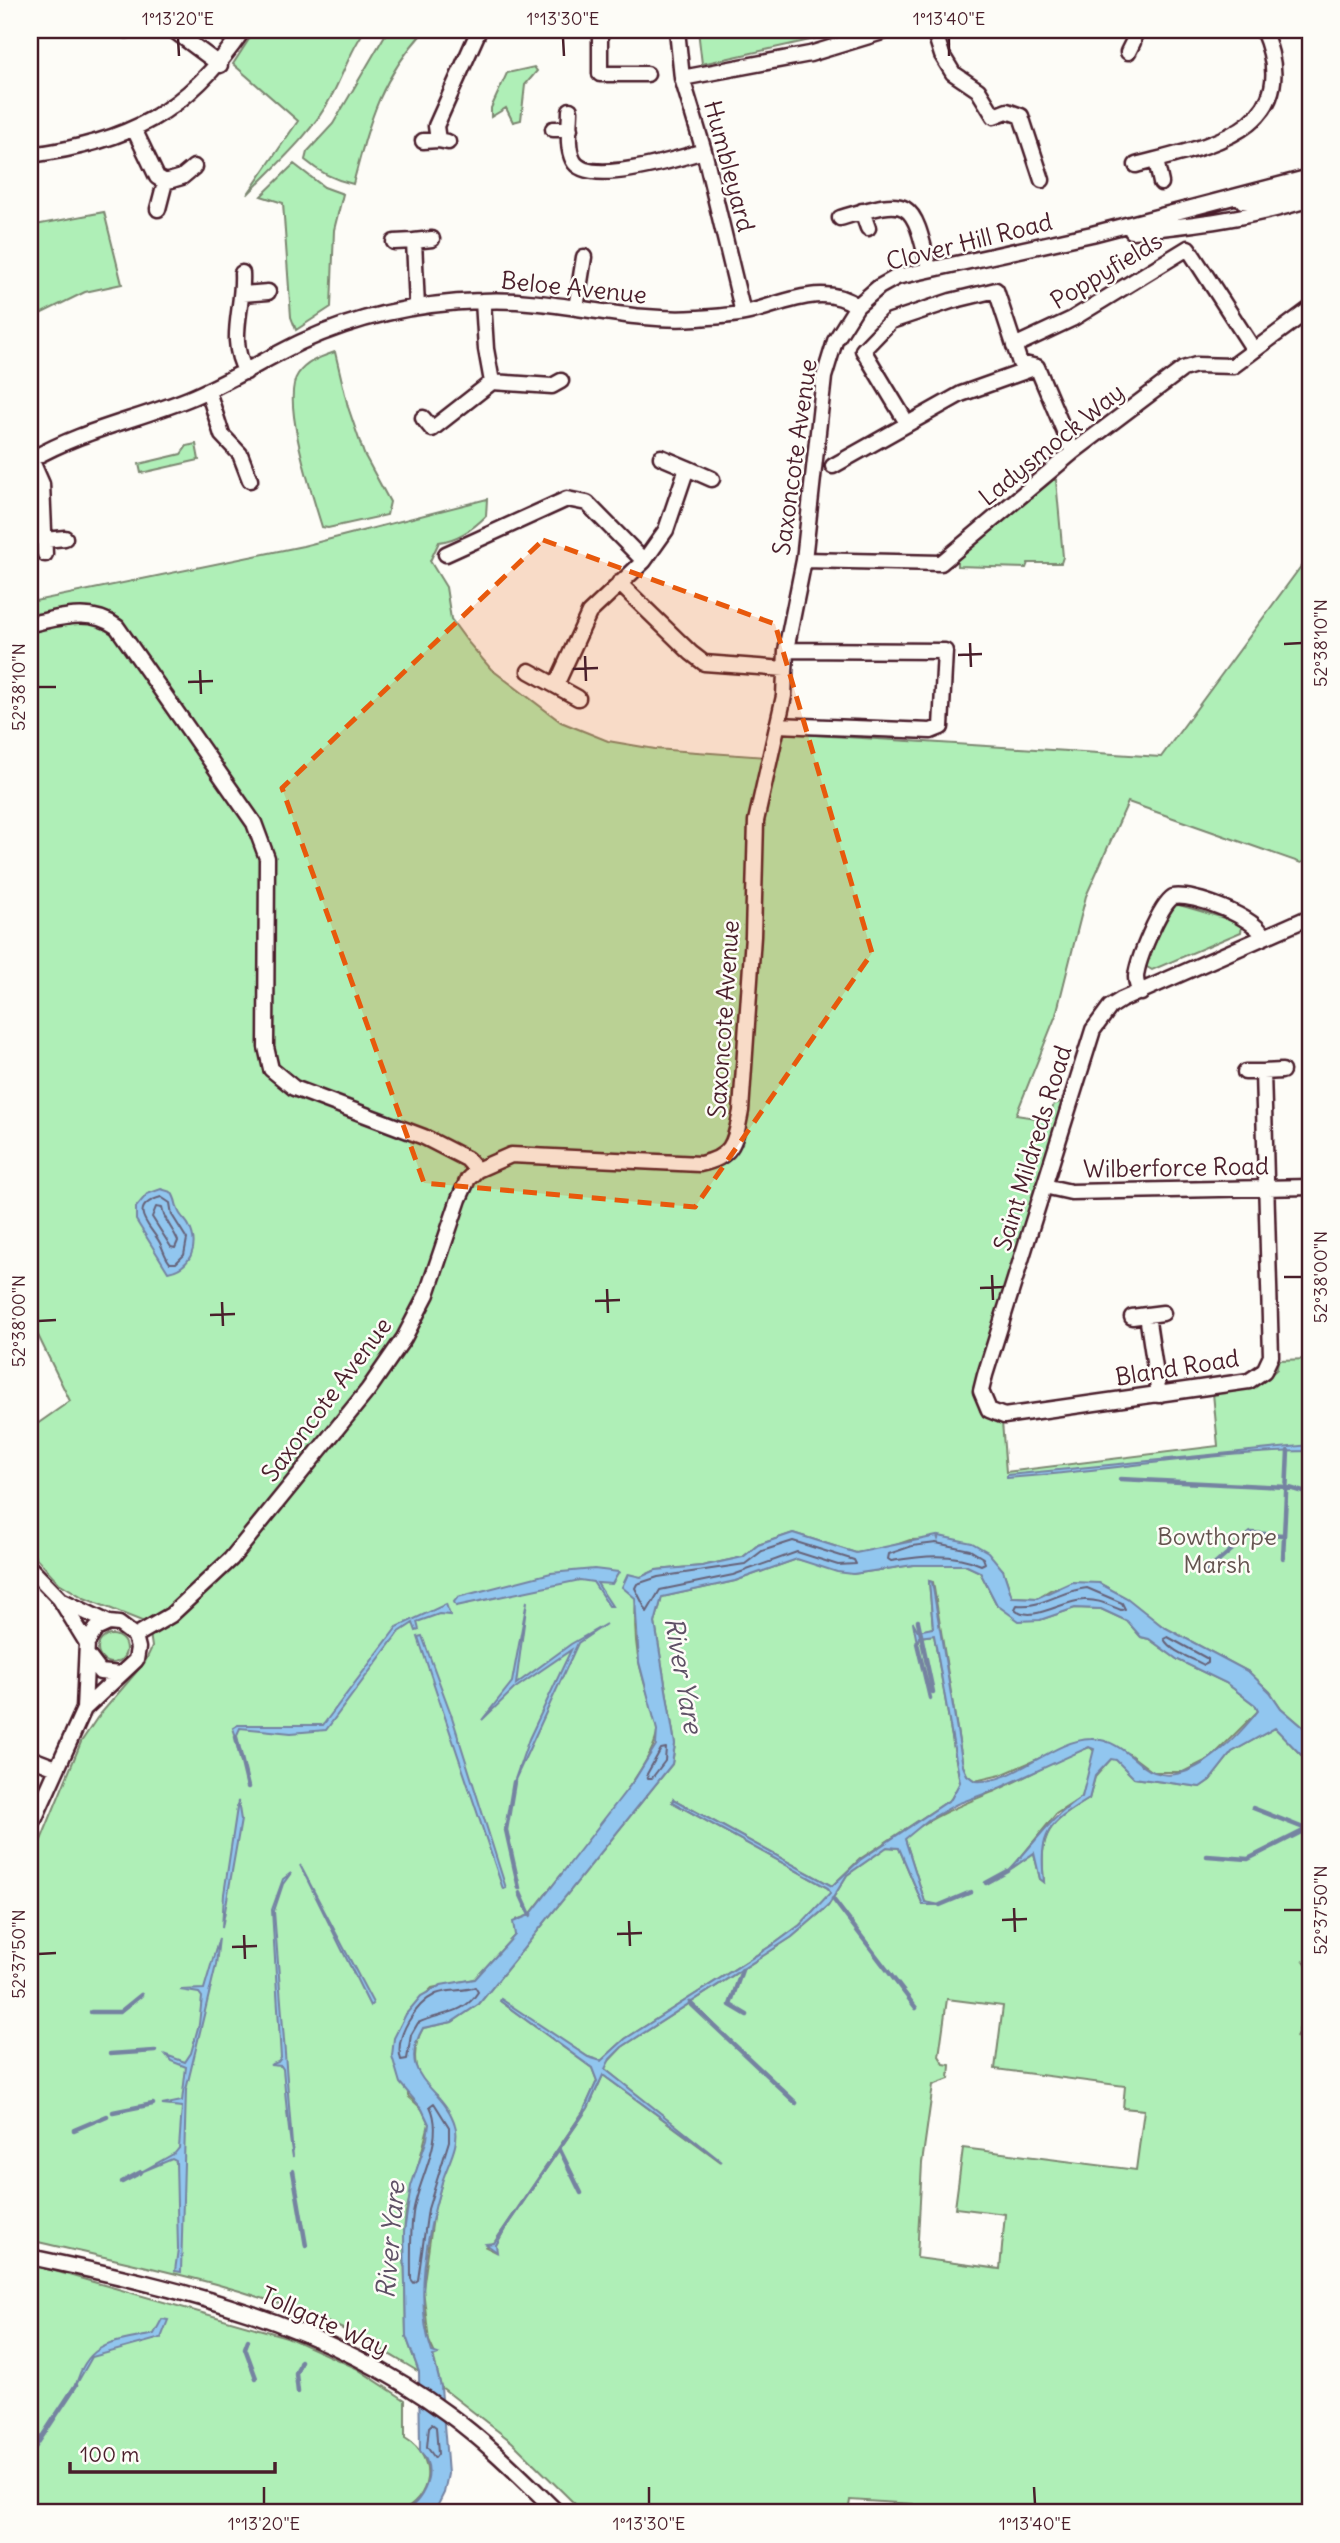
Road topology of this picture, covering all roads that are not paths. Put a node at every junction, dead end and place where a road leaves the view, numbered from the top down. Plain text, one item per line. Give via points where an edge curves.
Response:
1 (173, 30) edge
2 (243, 30) edge
3 (479, 30) edge
4 (600, 30) edge
5 (677, 30) edge
6 (889, 30) edge
7 (934, 30) edge
8 (1134, 30) edge
9 (1264, 30) edge
10 (1128, 52) dead end
11 (220, 65) junction
12 (648, 74) dead end
13 (682, 78) junction
14 (570, 110) dead end
15 (134, 129) junction
16 (570, 129) junction
17 (553, 130) dead end
18 (436, 141) dead end
19 (704, 151) junction
20 (30, 155) edge
21 (1156, 160) junction
22 (1136, 165) dead end
23 (194, 167) dead end
24 (1044, 172) dead end
25 (1310, 177) edge
26 (165, 182) junction
27 (1161, 183) dead end
28 (1310, 188) edge
29 (1310, 200) edge
30 (1210, 203) junction
31 (158, 209) dead end
32 (862, 211) junction
33 (840, 218) dead end
34 (868, 228) dead end
35 (1092, 234) junction
36 (432, 239) dead end
37 (414, 240) junction
38 (394, 242) dead end
39 (584, 257) dead end
40 (929, 269) junction
41 (242, 273) dead end
42 (268, 292) dead end
43 (243, 294) junction
44 (483, 301) junction
45 (857, 306) junction
46 (417, 307) junction
47 (576, 309) junction
48 (1310, 309) edge
49 (743, 313) junction
50 (1014, 346) junction
51 (1254, 350) junction
52 (1037, 367) junction
53 (246, 372) junction
54 (492, 382) junction
55 (556, 388) dead end
56 (208, 391) junction
57 (907, 424) junction
58 (427, 428) dead end
59 (1073, 452) junction
60 (661, 457) dead end
61 (30, 460) edge
62 (833, 466) dead end
63 (687, 468) junction
64 (712, 479) dead end
65 (250, 480) dead end
66 (65, 538) dead end
67 (446, 554) dead end
68 (804, 560) junction
69 (644, 561) junction
70 (619, 583) junction
71 (30, 624) edge
72 (786, 650) junction
73 (785, 669) junction
74 (529, 671) dead end
75 (555, 685) junction
76 (578, 698) dead end
77 (777, 724) junction
78 (1310, 916) edge
79 (1264, 937) junction
80 (1141, 993) junction
81 (1282, 1071) dead end
82 (1245, 1072) dead end
83 (1263, 1072) junction
84 (477, 1170) junction
85 (1044, 1186) junction
86 (1310, 1187) edge
87 (1267, 1188) junction
88 (1163, 1313) dead end
89 (1159, 1395) junction
90 (996, 1415) joint
91 (30, 1568) edge
92 (60, 1599) junction
93 (108, 1623) junction
94 (135, 1636) junction
95 (87, 1648) junction
96 (120, 1674) junction
97 (84, 1709) junction
98 (30, 1758) edge
99 (56, 1768) junction
100 (30, 1829) edge
101 (30, 2257) edge
102 (558, 2513) edge

1 - 11 street
2 - 11 street
3 - 18 street via 436,125
4 - 12 street via 600,74
5 - 13 street, Humbleyard
6 - 13 street via 810,54
7 - 24 street via 953,73 978,89 994,116 1007,111 1021,117
8 - 10 street
9 - 21 street via 1273,66 1271,89 1262,109 1234,137
11 - 15 street via 191,92
13 - 19 street, Humbleyard
14 - 16 street
15 - 20 street via 96,144
15 - 26 street via 157,177
16 - 17 street
16 - 19 street via 574,162 593,172 657,164
19 - 49 street, Humbleyard
21 - 22 street
21 - 27 street
23 - 26 street
25 - 30 street, Clover Hill Road
26 - 31 street
28 - 30 street, Clover Hill Road via 1269,200
29 - 35 street, Clover Hill Road via 1200,224
30 - 35 street, Clover Hill Road
32 - 33 street
32 - 34 street
32 - 40 street via 894,204 910,212 920,229
35 - 40 street, Clover Hill Road
36 - 37 street
37 - 38 street
37 - 46 street
39 - 47 street
40 - 45 street, Clover Hill Road via 897,276
41 - 43 street
42 - 43 street
43 - 53 street via 235,338
44 - 46 street, Beloe Avenue
44 - 47 street, Beloe Avenue
44 - 54 street
45 - 49 street via 829,295 809,295
45 - 68 street, Saxoncote Avenue via 835,341 824,377
46 - 53 street, Beloe Avenue via 337,328
47 - 49 street, Beloe Avenue via 671,318
48 - 51 street, Ladysmock Way
50 - 51 street, Poppyfields via 1072,318 1188,248
50 - 52 street via 1020,363
50 - 57 street via 996,290 891,321 863,350
51 - 59 street, Ladysmock Way via 1233,366 1183,369
52 - 57 street via 961,394
52 - 59 street
53 - 56 street, Beloe Avenue
54 - 55 street
54 - 58 street
56 - 61 street, Beloe Avenue via 103,425
56 - 65 street via 222,435 240,454
57 - 62 street
59 - 68 street, Ladysmock Way via 941,563
60 - 63 street
61 - 66 street via 42,484 45,547
63 - 64 street
63 - 69 street via 666,530
67 - 69 street via 567,499 587,503
68 - 72 street, Saxoncote Avenue
69 - 70 street
70 - 73 street via 704,663
70 - 75 street via 589,613
71 - 84 street via 89,614 117,626 254,823 267,858 266,1046 271,1069 294,1088 448,1148
72 - 73 street, Saxoncote Avenue
72 - 77 street via 945,652 941,727 931,731
73 - 77 street, Saxoncote Avenue
74 - 75 street
75 - 76 street
77 - 84 street, Saxoncote Avenue via 755,821 753,936 741,1111 729,1151 716,1161 700,1164 511,1155
78 - 79 street, Saint Mildreds Road
79 - 80 street, Saint Mildreds Road
79 - 80 street via 1242,916 1188,897 1173,897 1163,907 1138,970 1136,982
80 - 85 street, Saint Mildreds Road via 1110,1007 1093,1030
81 - 83 street
82 - 83 street
83 - 87 street, Bland Road
84 - 94 street, Saxoncote Avenue via 459,1199 427,1294 368,1390 231,1559 171,1615
85 - 87 street, Wilberforce Road via 1071,1192
85 - 90 street, Saint Mildreds Road via 981,1391 983,1402
86 - 87 street, Wilberforce Road
87 - 89 street, Bland Road via 1271,1356 1264,1371 1249,1381
88 - 89 street via 1139,1316
89 - 90 street, Bland Road
91 - 92 street
92 - 93 street
92 - 95 street
93 - 94 street via 119,1624
93 - 95 street via 96,1629
94 - 96 street via 136,1660
95 - 96 street via 91,1663 100,1672
95 - 97 street
96 - 97 street
97 - 99 street
98 - 99 street
99 - 100 street
101 - 102 street, Tollgate Way via 272,2318 321,2339 410,2387 470,2431

